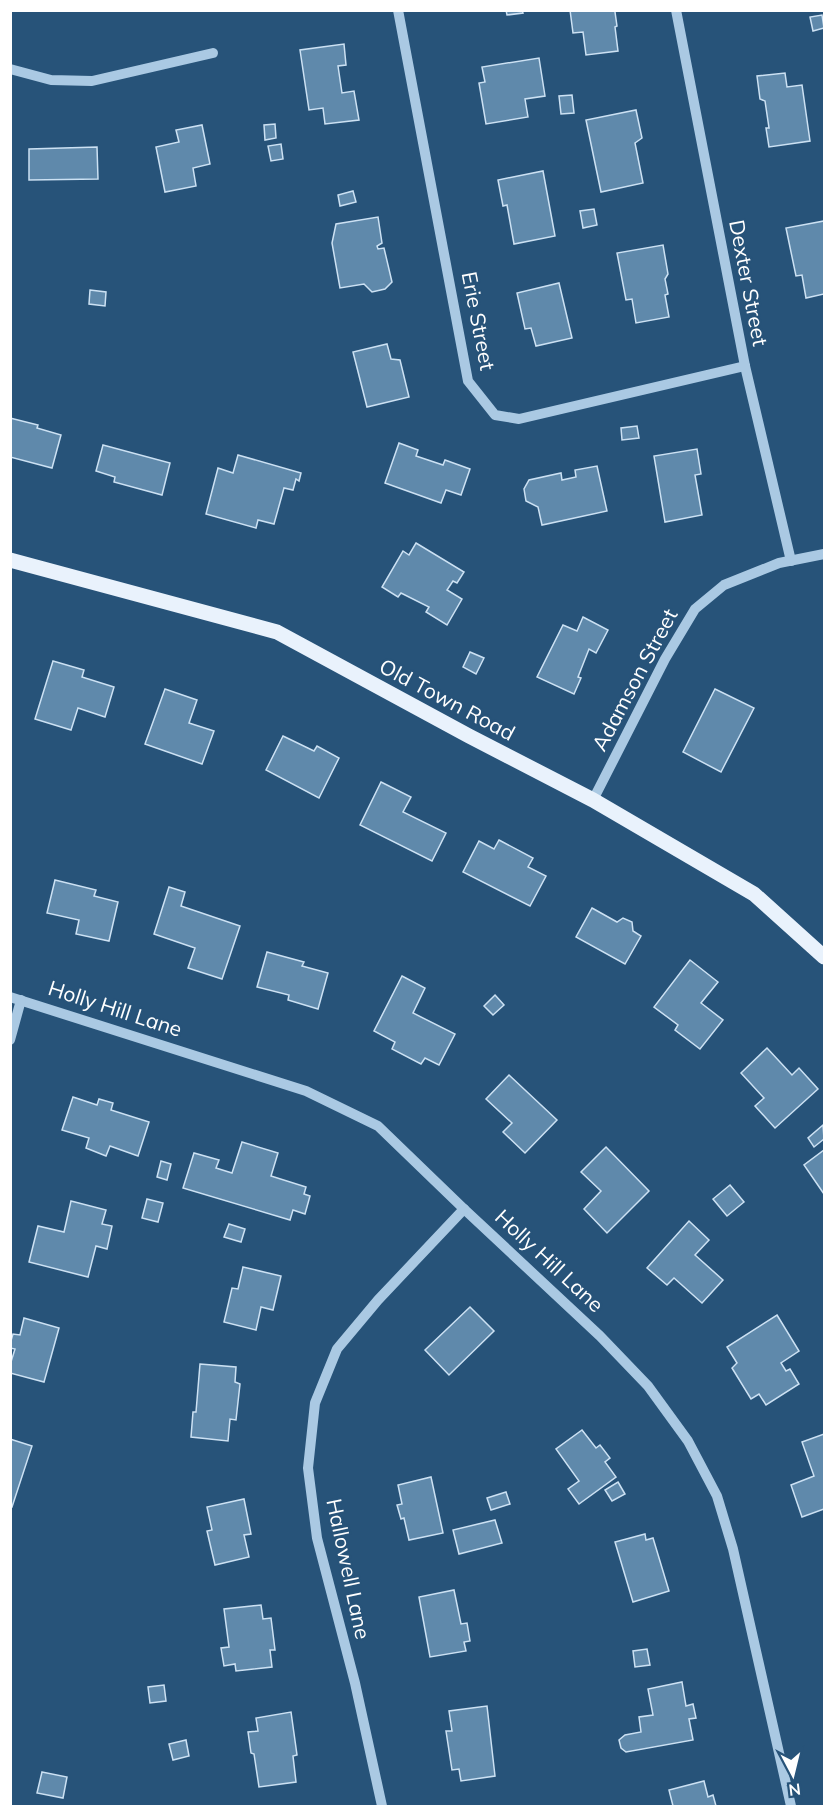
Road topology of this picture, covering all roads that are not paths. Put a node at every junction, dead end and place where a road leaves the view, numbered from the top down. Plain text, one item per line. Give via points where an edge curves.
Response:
1 (398, 10) edge
2 (676, 10) edge
3 (213, 53) dead end
4 (10, 69) edge
5 (745, 366) junction
6 (825, 554) edge
7 (10, 560) edge
8 (791, 561) junction
9 (593, 800) junction
10 (825, 957) edge
11 (16, 998) edge
12 (10, 1040) edge
13 (464, 1209) junction
14 (382, 1806) edge
15 (791, 1806) edge

1 - 5 street, Erie Street via 468,381 495,415 519,419
2 - 5 street, Dexter Street
3 - 4 street via 92,81 51,80
5 - 8 street, Dexter Street
6 - 8 street, Adamson Street
7 - 9 main road, Old Town Road via 277,632
8 - 9 street, Adamson Street via 724,585 695,609
9 - 10 main road, Old Town Road via 754,894
11 - 12 street
11 - 13 street, Holly Hill Lane via 306,1091 378,1126
13 - 14 street, Hallowell Lane via 337,1348 315,1403 308,1468 317,1538
13 - 15 street, Holly Hill Lane via 600,1336 648,1386 688,1442 717,1496 733,1549

